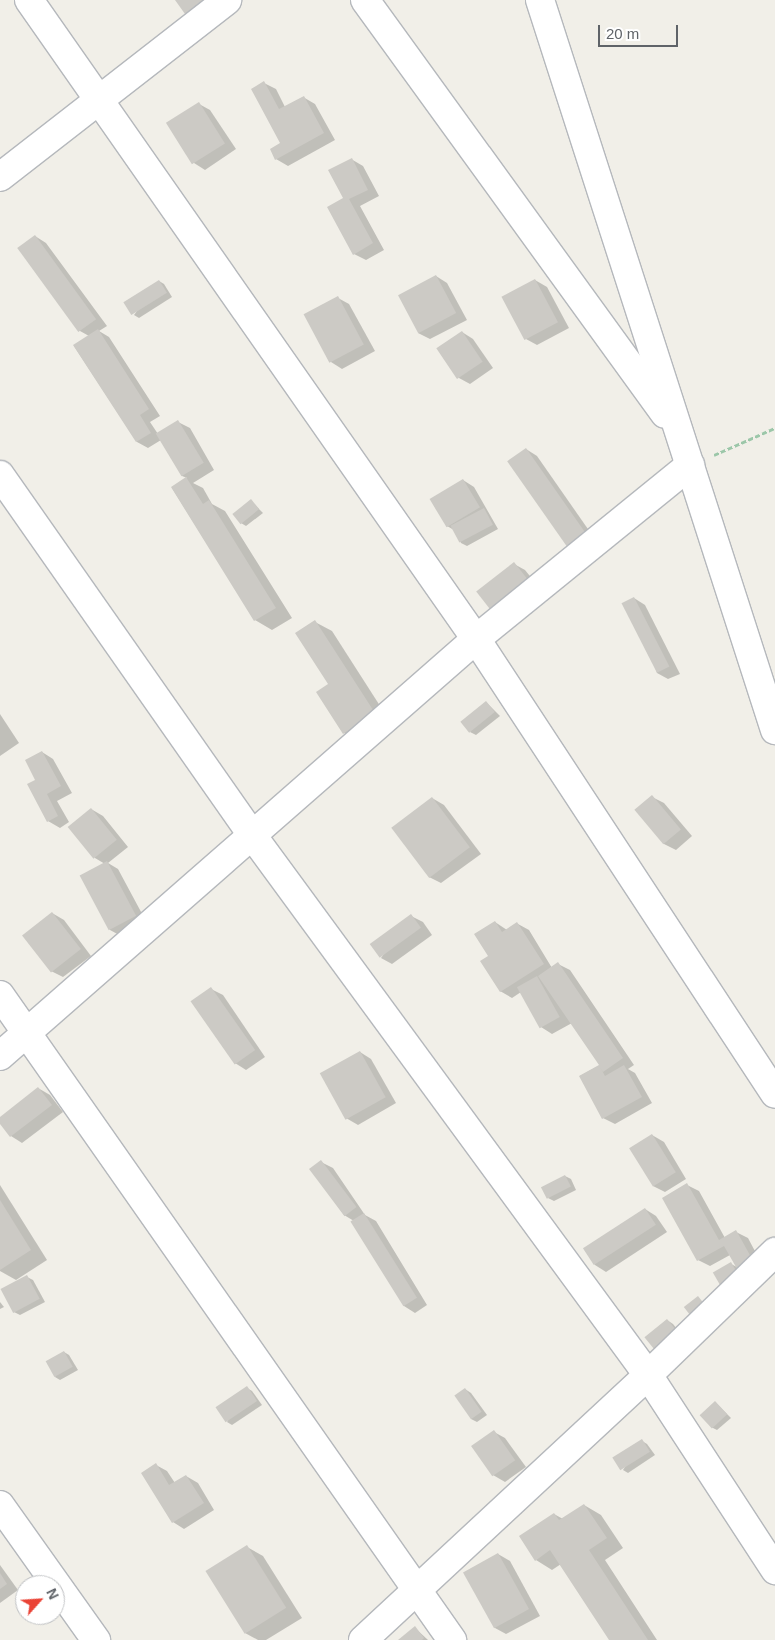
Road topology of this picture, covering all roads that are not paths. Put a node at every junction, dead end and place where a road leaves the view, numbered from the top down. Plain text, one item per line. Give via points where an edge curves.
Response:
1 (28, 0) edge
2 (226, 0) edge
3 (365, 0) edge
4 (540, 0) edge
5 (97, 100) junction
6 (0, 177) edge
7 (680, 434) junction
8 (690, 465) junction
9 (0, 475) edge
10 (476, 639) junction
11 (775, 730) edge
12 (252, 836) junction
13 (0, 995) edge
14 (26, 1032) junction
15 (0, 1056) edge
16 (775, 1094) edge
17 (775, 1252) edge
18 (648, 1375) junction
19 (0, 1506) edge
20 (775, 1570) edge
21 (417, 1592) junction
22 (96, 1640) edge
23 (364, 1640) edge
24 (452, 1640) edge

1 - 5 street
2 - 5 street
3 - 7 street
4 - 7 street
5 - 6 street
5 - 10 street
7 - 8 street
8 - 10 street
8 - 11 street
9 - 12 street
10 - 12 street
10 - 16 street
12 - 14 street
12 - 18 street
13 - 14 street
14 - 15 street
14 - 21 street
17 - 18 street
18 - 20 street
18 - 21 street
19 - 22 street
21 - 23 street
21 - 24 street

